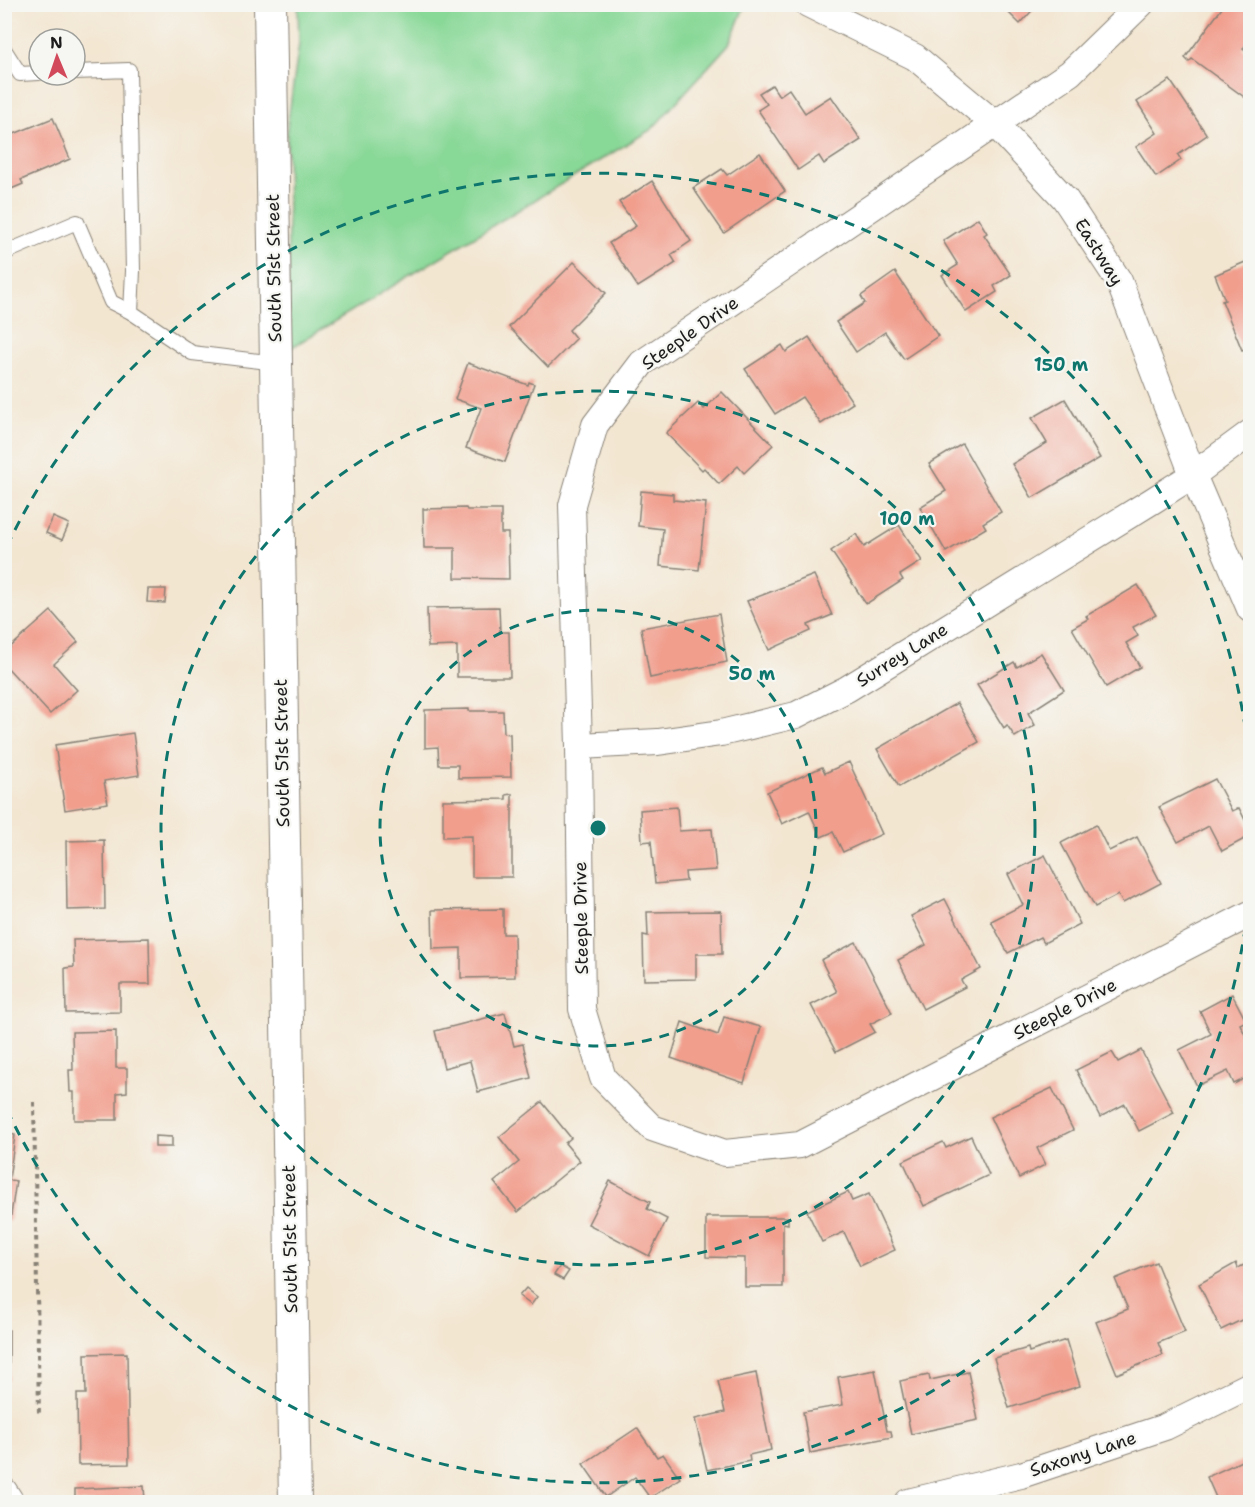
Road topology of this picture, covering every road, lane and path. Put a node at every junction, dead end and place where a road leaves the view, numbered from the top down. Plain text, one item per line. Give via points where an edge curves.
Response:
1 (270, 4) edge
2 (808, 4) edge
3 (1141, 4) edge
4 (4, 49) edge
5 (87, 72) edge
6 (27, 74) edge
7 (995, 124) junction
8 (4, 253) edge
9 (131, 312) junction
10 (276, 363) junction
11 (1251, 433) edge
12 (1193, 475) junction
13 (1251, 609) edge
14 (579, 746) junction
15 (1251, 914) edge
16 (34, 1102) dead end
17 (1251, 1385) edge
18 (39, 1415) dead end
19 (4, 1491) edge
20 (11, 1503) edge
21 (294, 1503) edge
22 (908, 1503) edge

1 - 10 street, South 51st Street
2 - 7 street, Eastway via 915,57
3 - 7 street, Steeple Drive via 1070,73
4 - 6 lane via 20,74
5 - 9 lane via 129,70
7 - 12 street, Eastway via 1065,199 1119,281
7 - 14 street, Steeple Drive via 642,363 595,425 572,505
8 - 9 lane via 77,222 111,302
9 - 10 lane via 192,352
10 - 21 street, South 51st Street
11 - 12 street, Surrey Lane
12 - 13 street, Eastway
12 - 14 street, Surrey Lane via 847,689 796,716 658,742
14 - 15 street, Steeple Drive via 582,1009 603,1078 652,1128 725,1153 800,1145
16 - 18 path
17 - 22 street, Saxony Lane via 1165,1427 1021,1475
19 - 20 street

